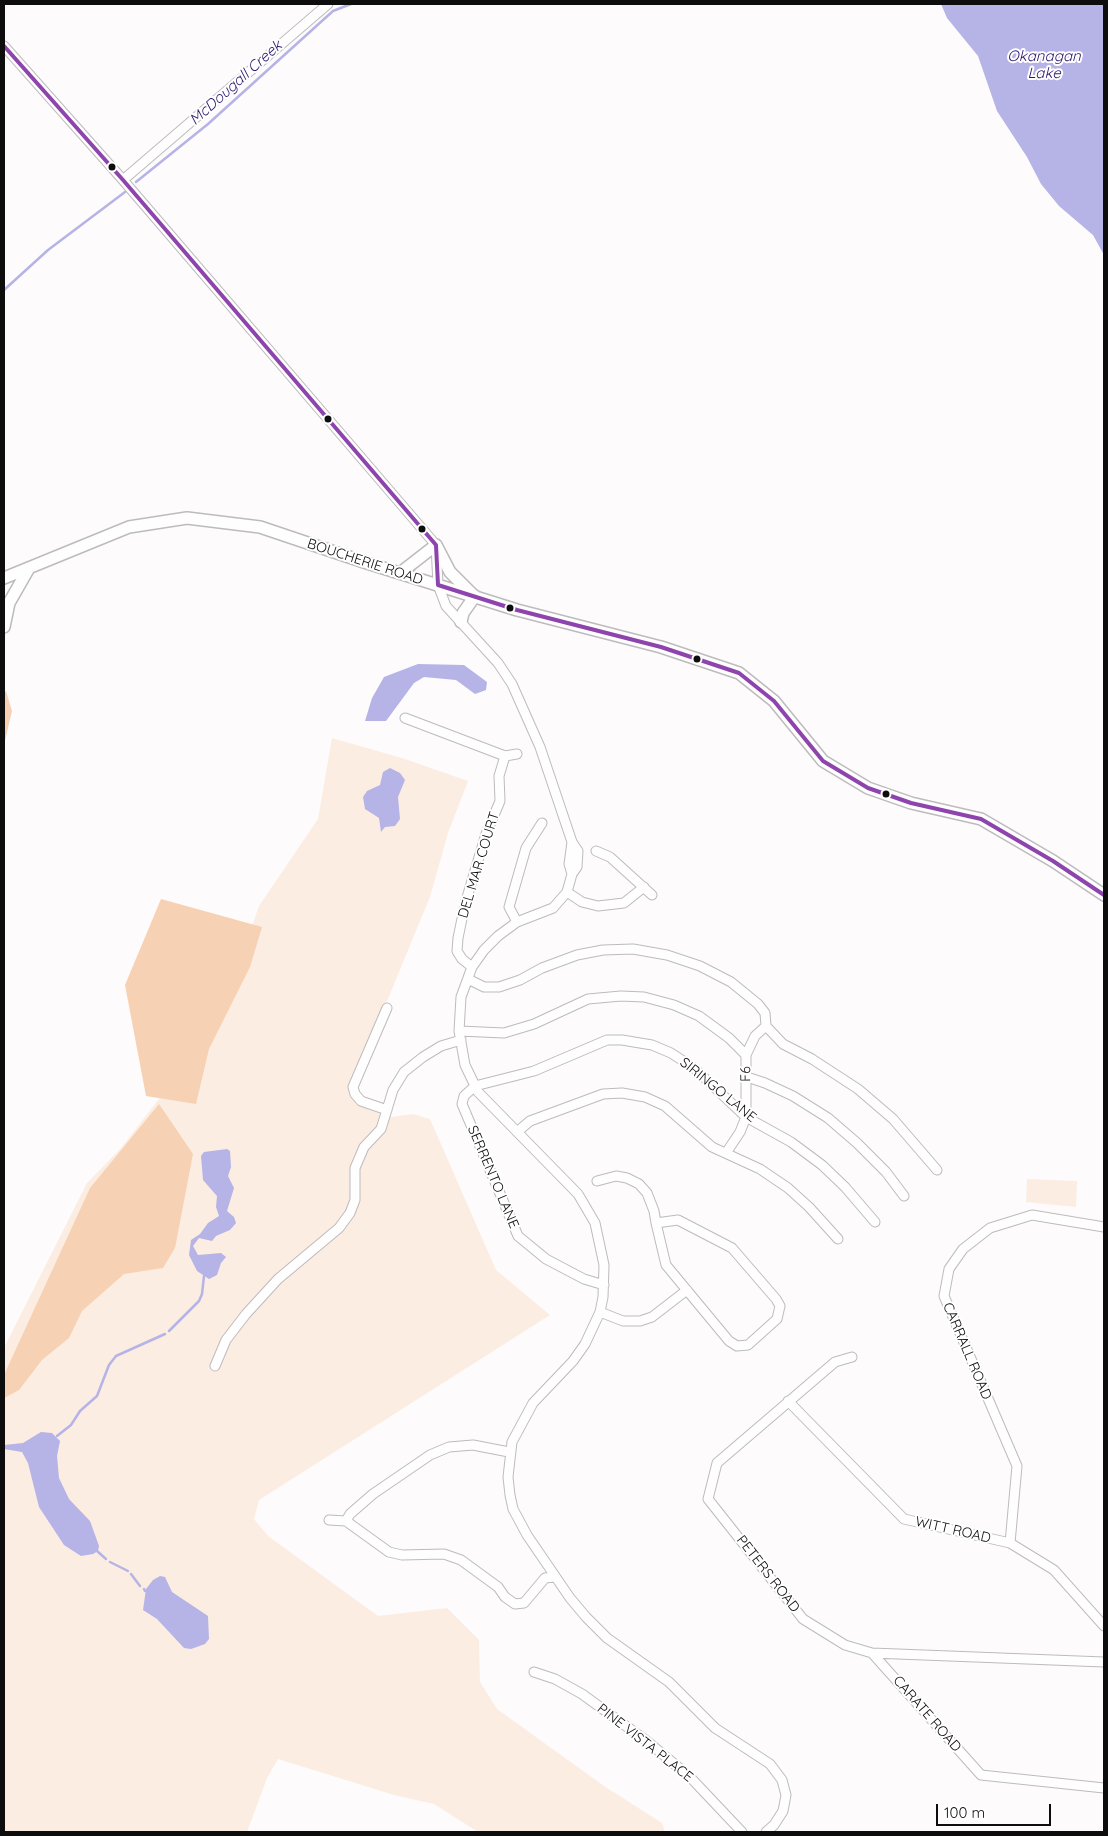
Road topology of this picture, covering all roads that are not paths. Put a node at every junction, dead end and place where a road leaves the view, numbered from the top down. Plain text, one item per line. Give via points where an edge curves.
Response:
1 (328, 4) edge
2 (4, 46) edge
3 (123, 180) junction
4 (436, 545) junction
5 (29, 568) junction
6 (400, 573) junction
7 (4, 578) edge
8 (438, 585) junction
9 (475, 596) junction
10 (461, 622) junction
11 (4, 628) edge
12 (405, 718) dead end
13 (517, 754) dead end
14 (505, 756) junction
15 (542, 823) dead end
16 (596, 851) dead end
17 (644, 887) junction
18 (567, 892) junction
19 (652, 895) dead end
20 (1104, 895) edge
21 (517, 922) junction
22 (472, 967) junction
23 (468, 979) junction
24 (387, 1008) dead end
25 (766, 1026) junction
26 (459, 1031) junction
27 (461, 1040) junction
28 (746, 1055) junction
29 (747, 1077) junction
30 (475, 1086) junction
31 (387, 1110) junction
32 (746, 1117) junction
33 (517, 1132) junction
34 (726, 1153) junction
35 (937, 1170) dead end
36 (598, 1181) dead end
37 (904, 1196) dead end
38 (874, 1222) dead end
39 (656, 1223) junction
40 (1104, 1227) edge
41 (838, 1239) dead end
42 (604, 1285) junction
43 (687, 1290) junction
44 (600, 1312) junction
45 (852, 1357) dead end
46 (215, 1366) dead end
47 (788, 1401) junction
48 (510, 1452) junction
49 (329, 1520) dead end
50 (346, 1521) junction
51 (1010, 1543) junction
52 (555, 1577) junction
53 (1104, 1626) edge
54 (872, 1652) junction
55 (1104, 1662) edge
56 (534, 1672) dead end
57 (1104, 1788) edge
58 (742, 1832) edge
59 (766, 1832) edge

1 - 3 street
2 - 3 street
3 - 4 street
4 - 6 main road
4 - 8 street
4 - 9 main road via 450,572
5 - 6 main road, BOUCHERIE ROAD via 130,527 187,518 260,527
5 - 7 main road, BOUCHERIE ROAD
5 - 11 main road via 9,603
6 - 8 main road, BOUCHERIE ROAD
8 - 9 main road, BOUCHERIE ROAD
8 - 10 street via 446,606
9 - 10 main road via 463,613
9 - 20 main road, BOUCHERIE ROAD via 661,647 739,673 774,702 823,760 868,788 911,804 982,819
10 - 18 street via 490,652 512,684 540,747 572,842 578,851 577,867
12 - 14 street
13 - 14 street
14 - 22 street, DEL MAR COURT via 499,776 500,801 486,834 458,938 457,951
15 - 21 street via 526,848 510,907
16 - 17 street via 610,857
17 - 18 street via 624,903 598,906 582,902
17 - 19 street
18 - 21 street via 553,908
21 - 22 street via 498,936
22 - 23 street
23 - 25 street via 484,987 498,987 577,955 633,949 667,955 700,966 731,982 762,1008
23 - 26 street via 458,1011
24 - 31 street via 353,1087 354,1094 361,1101
25 - 28 street, F6 via 755,1036
25 - 35 street via 783,1044 858,1089 893,1119
26 - 27 street
26 - 28 street via 504,1033 534,1024 588,1000 628,996 674,1005 698,1016
27 - 30 street via 465,1066
27 - 31 street via 441,1046 404,1072 393,1090
28 - 29 street, F6
29 - 32 street, F6
29 - 37 street via 792,1096 828,1118 886,1172
30 - 32 street, SIRINGO LANE via 534,1071 607,1040 622,1040 652,1045 671,1053 694,1068
30 - 33 street
30 - 42 street, SERRENTO LANE via 464,1096 462,1104 518,1236 546,1258
31 - 46 street via 381,1130 364,1147 355,1168 355,1200 350,1214 339,1228 278,1279 246,1314 226,1340
32 - 34 street, F6
32 - 38 street, SIRINGO LANE via 791,1142 822,1165
33 - 34 street via 530,1121 603,1094 622,1093 645,1097 665,1106 699,1138
33 - 42 street via 578,1194 598,1234
34 - 41 street via 760,1169 788,1188
36 - 39 street via 616,1176 639,1184 647,1193
39 - 43 street via 666,1265
39 - 43 street via 678,1220 732,1248 776,1299 780,1313 748,1345 737,1346 729,1341
40 - 51 street, CARRALL ROAD via 1032,1215 990,1228 963,1249 948,1269 944,1296 1017,1466
42 - 44 street
43 - 44 street via 652,1317 640,1321 623,1321
44 - 48 street via 573,1362 523,1418
45 - 47 street, PETERS ROAD via 835,1362
47 - 51 street, WITT ROAD via 904,1519
47 - 54 street, PETERS ROAD via 717,1463 708,1499 803,1619 845,1645
48 - 50 street via 473,1444 449,1447 430,1455 373,1494
48 - 52 street via 508,1477 513,1509
49 - 50 street
50 - 52 street via 389,1552 402,1555 444,1554 461,1560 498,1587 514,1604 524,1603 545,1578
51 - 53 street, WITT ROAD via 1054,1570
52 - 59 street via 607,1638 669,1682 715,1728 770,1764 782,1780 786,1795 783,1810
54 - 55 street, PETERS ROAD
54 - 57 street, CARATE ROAD via 981,1775
56 - 58 street, PINE VISTA PLACE via 582,1694 648,1742 690,1777

